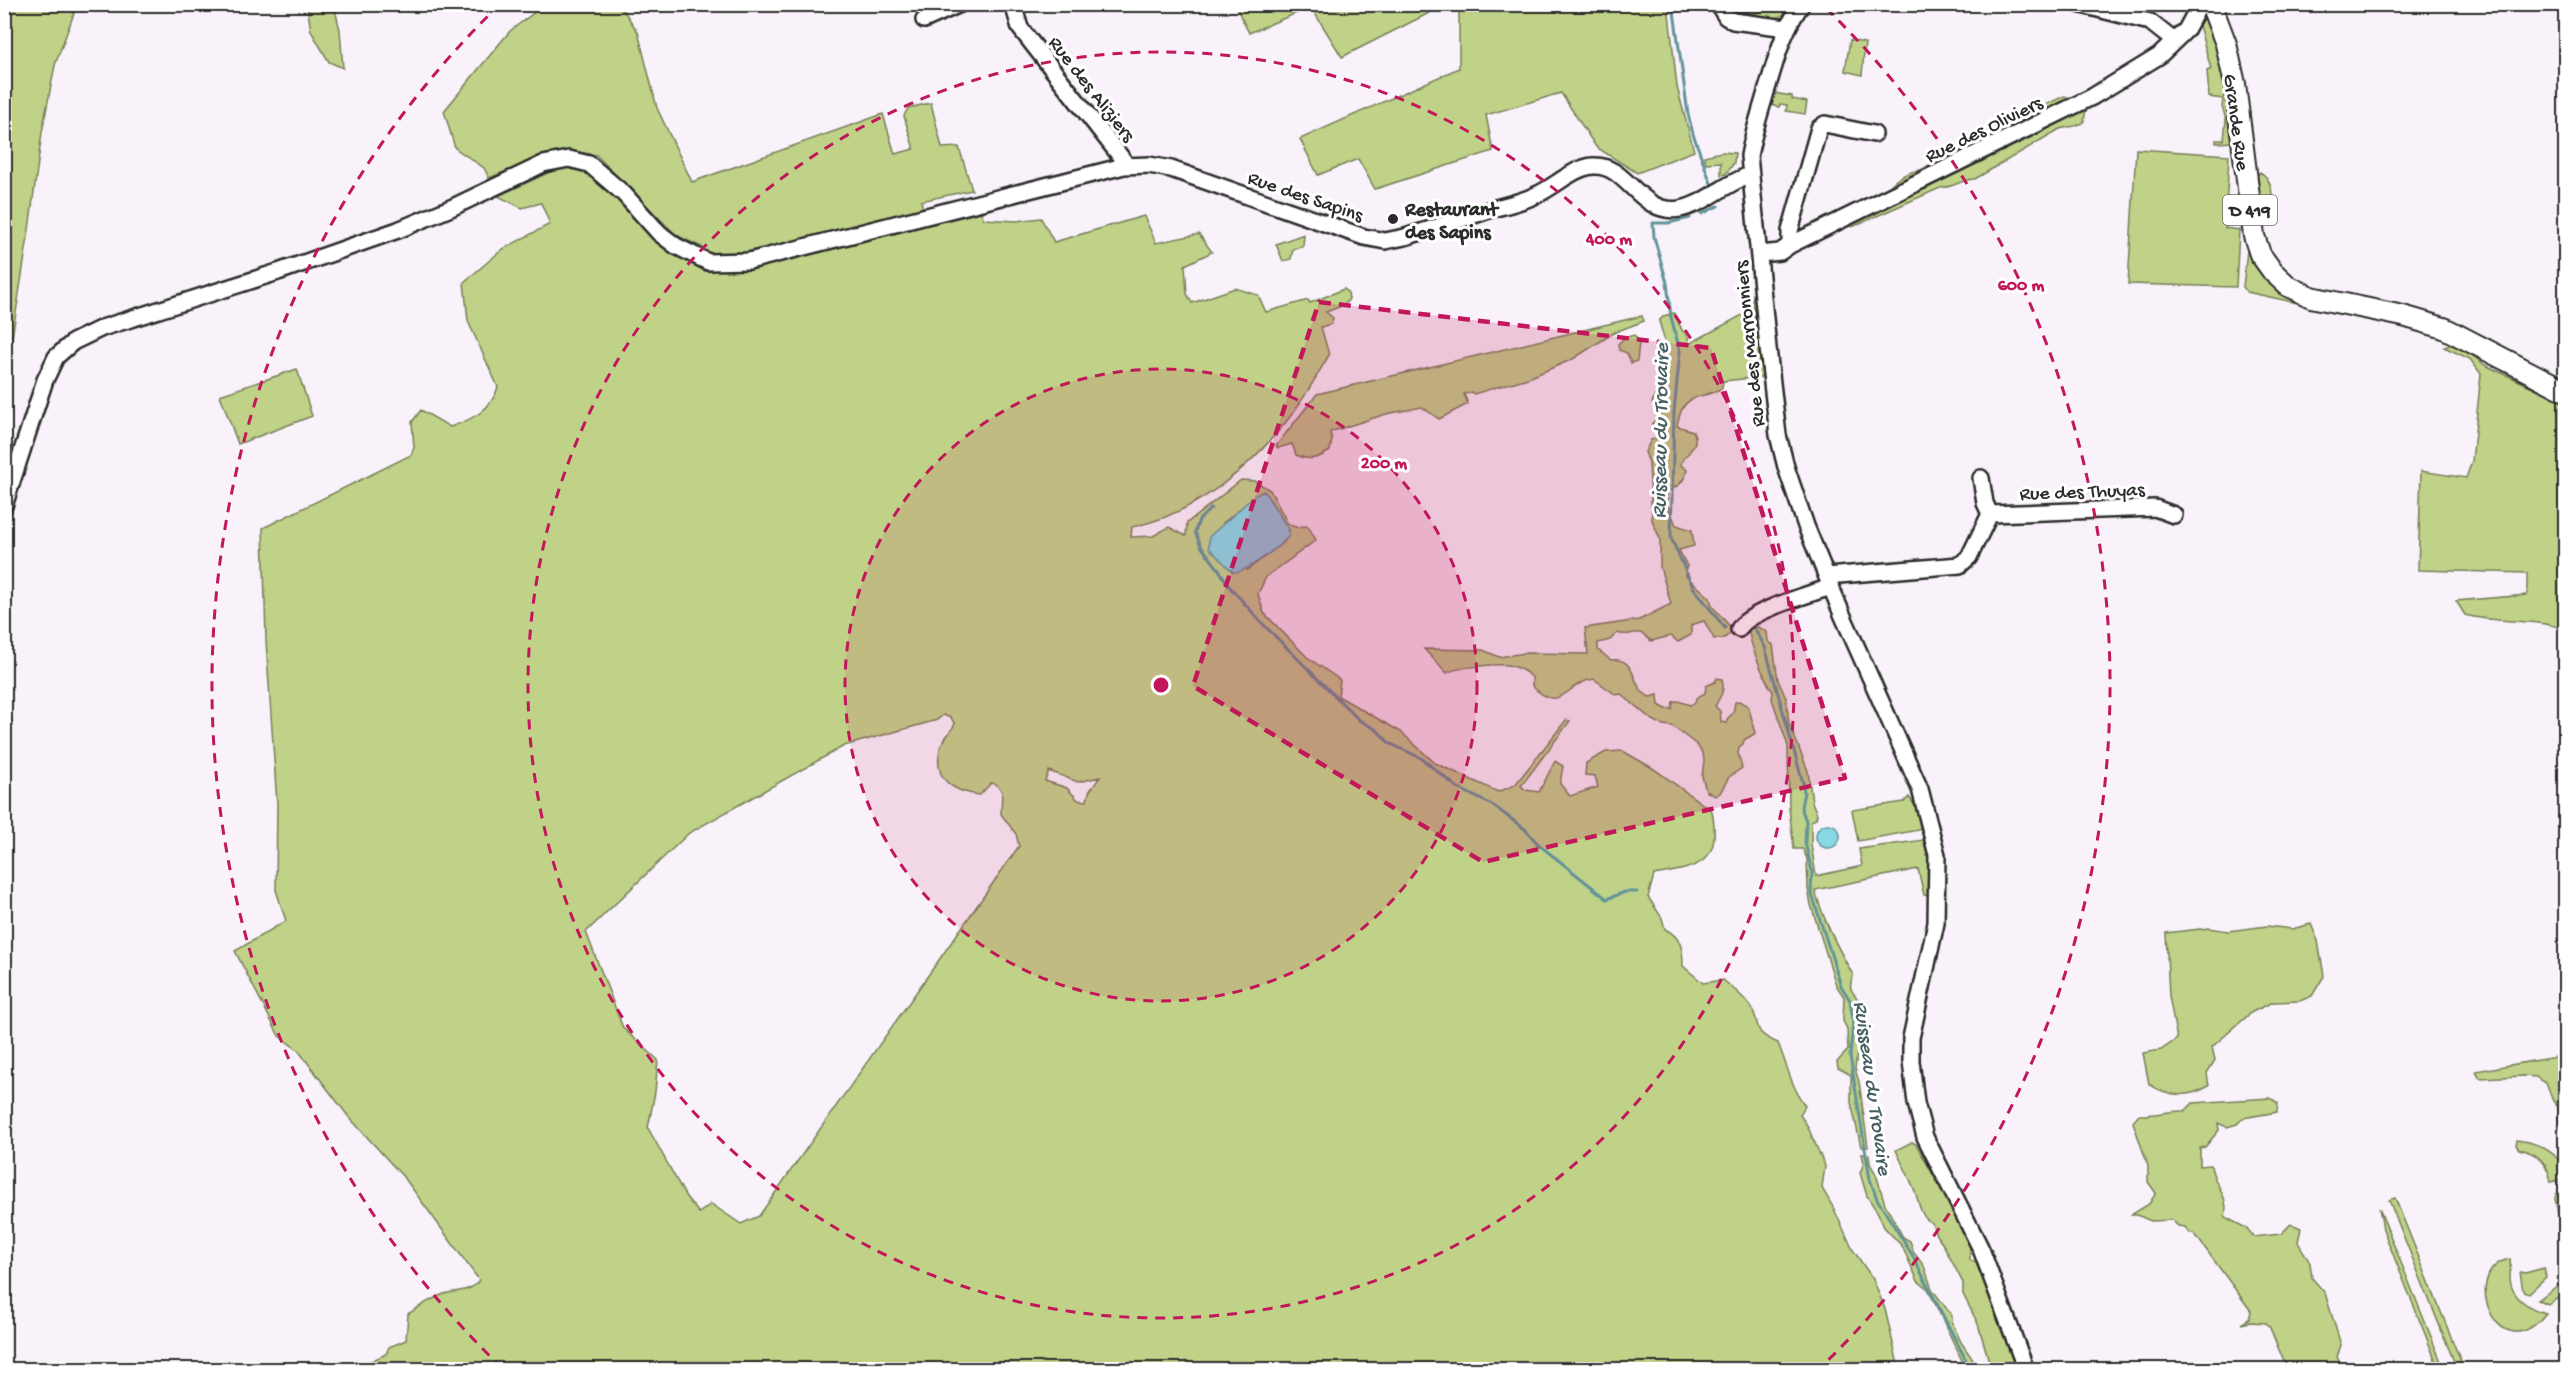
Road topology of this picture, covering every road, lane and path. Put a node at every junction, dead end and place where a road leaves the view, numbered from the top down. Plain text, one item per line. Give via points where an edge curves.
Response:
1 (960, 4) edge
2 (1013, 4) edge
3 (1718, 4) edge
4 (1802, 4) edge
5 (2078, 4) edge
6 (2200, 4) edge
7 (2211, 4) edge
8 (924, 20) dead end
9 (1787, 28) junction
10 (2174, 41) junction
11 (1874, 134) dead end
12 (1124, 166) junction
13 (1750, 175) junction
14 (1785, 252) junction
15 (1760, 254) junction
16 (2565, 391) edge
17 (1982, 478) dead end
18 (4, 506) edge
19 (1990, 514) junction
20 (2174, 515) dead end
21 (1829, 582) junction
22 (1739, 629) dead end
23 (2026, 1370) edge

1 - 8 street
2 - 12 street, Rue des Aliziers via 1020,28 1124,161
3 - 9 street via 1733,21
4 - 9 street, Rue des Marronniers
5 - 10 street via 2150,22
6 - 10 street, Rue des Oliviers via 2186,30
7 - 16 main road, Grande Rue / D 419 via 2235,84 2254,236 2260,254 2288,286 2311,297 2444,328
9 - 13 street, Rue des Marronniers via 1753,136
10 - 14 street, Rue des Oliviers via 2159,56 2085,101
11 - 14 street via 1825,124 1819,128
12 - 13 street, Rue des Sapins via 1171,169 1268,205 1385,241 1536,195 1592,166 1614,172 1644,200 1670,210 1694,204
12 - 18 street, Rue des Sapins via 748,261 708,262 659,233 624,194 588,164 569,159 543,164 398,230 102,328 73,342 56,357 45,380
13 - 15 street, Rue des Marronniers
14 - 15 street, Rue des Oliviers
15 - 21 street, Rue des Marronniers via 1778,435 1791,487
17 - 19 street
19 - 20 street, Rue des Thuyas via 2155,508
19 - 21 street via 1969,557 1960,565
21 - 22 street via 1757,615
21 - 23 street, Rue des Marronniers via 1920,789 1936,855 1936,923 1911,1038 1916,1102 1925,1137 1981,1249

